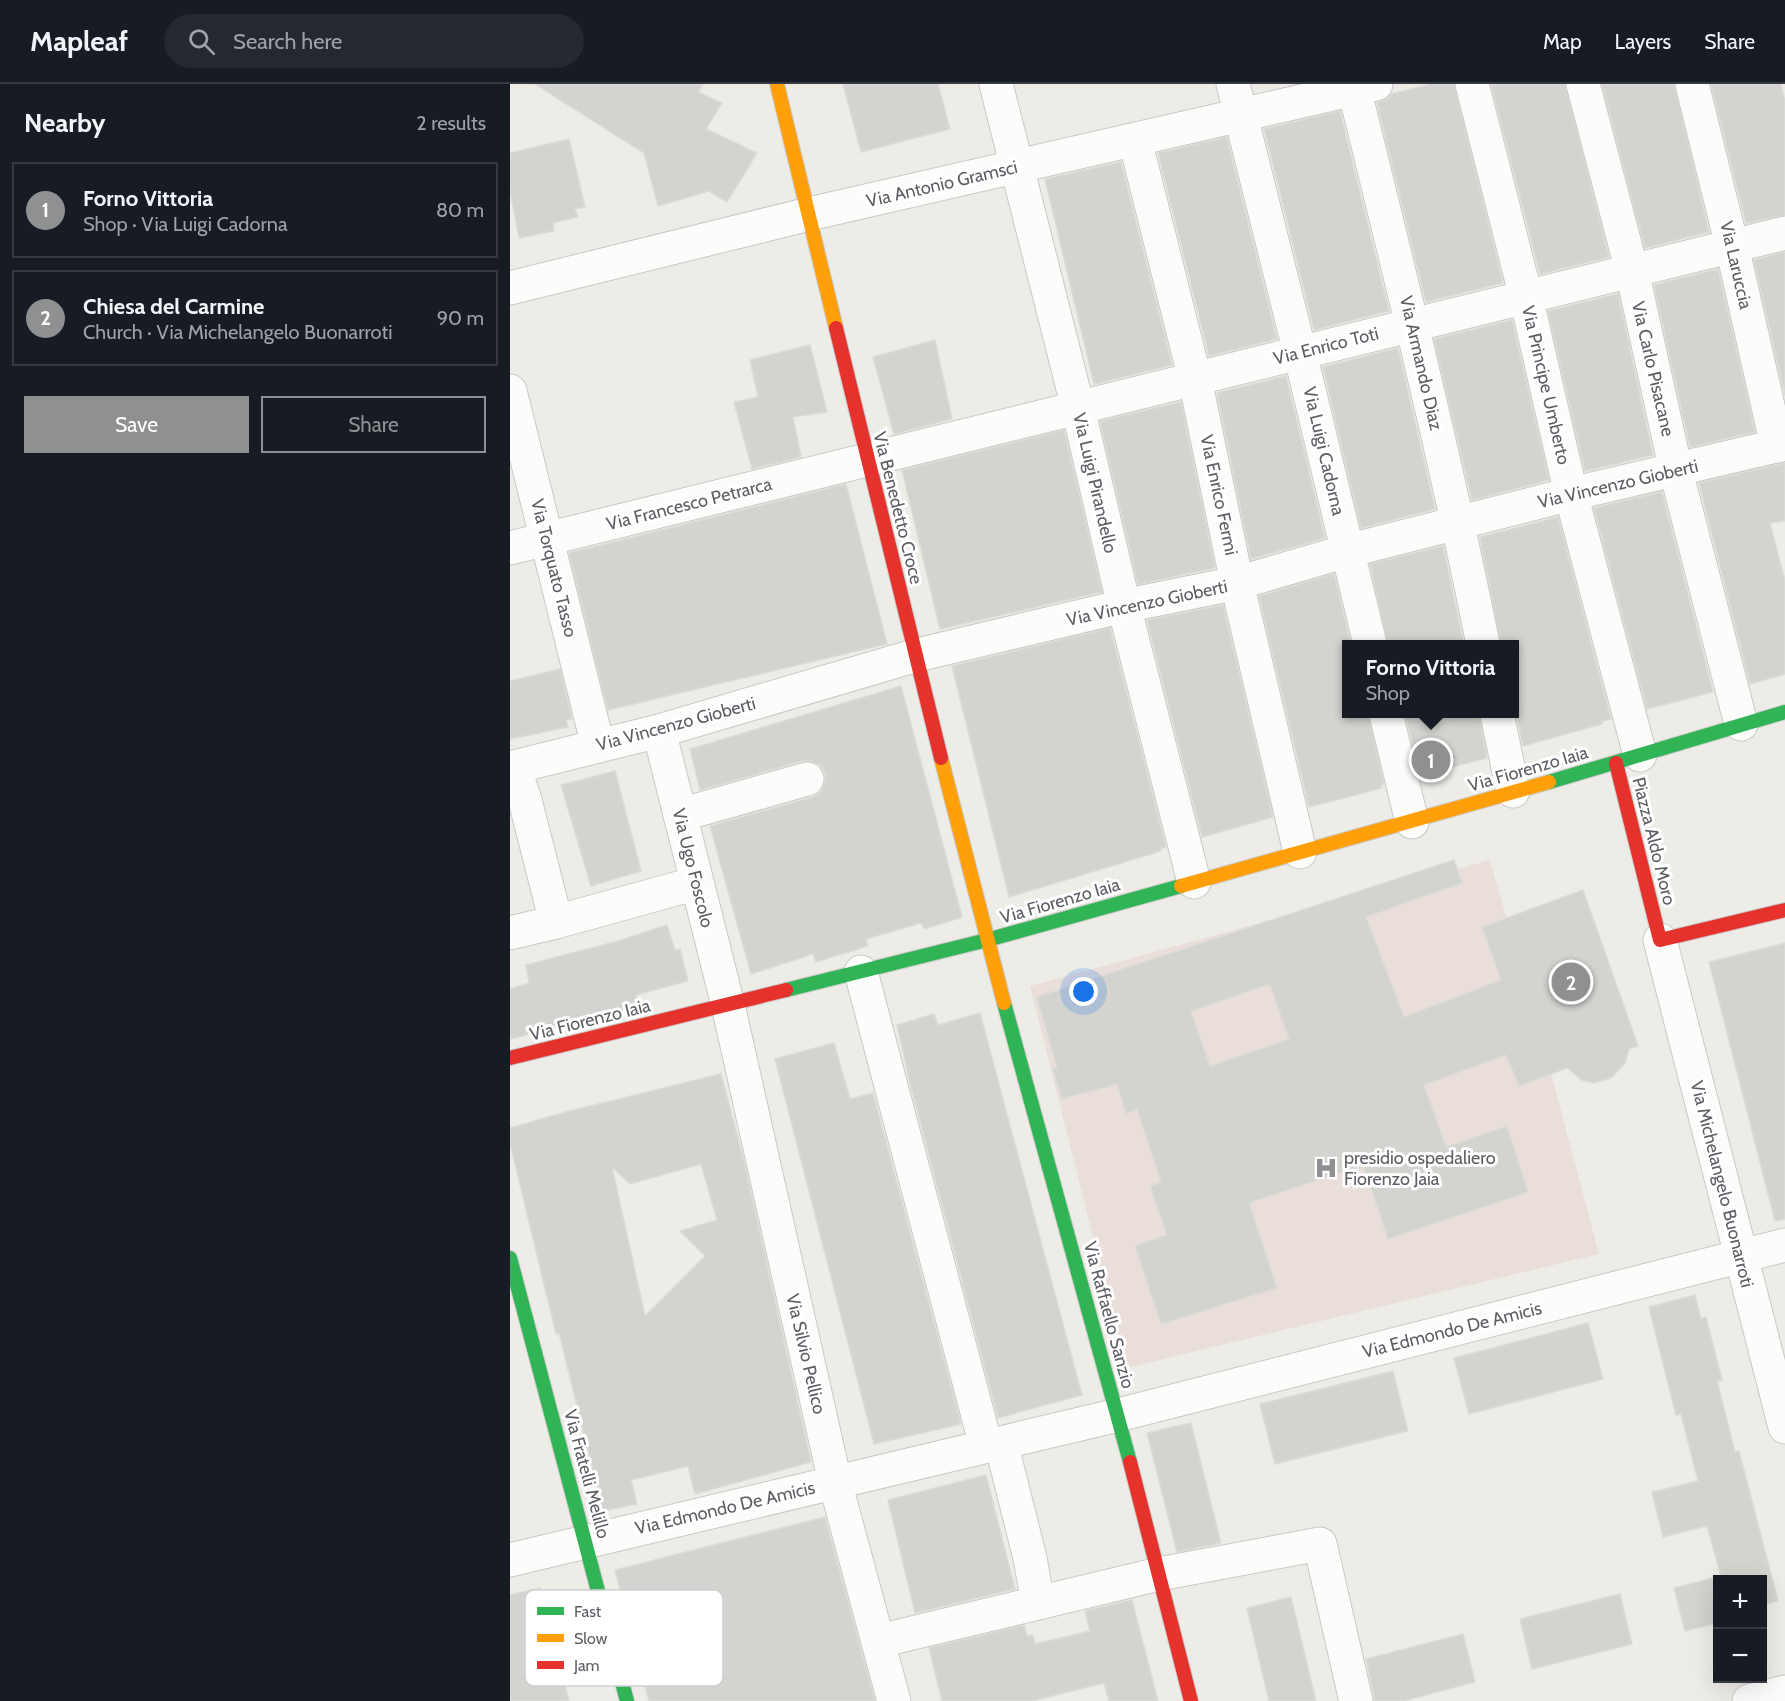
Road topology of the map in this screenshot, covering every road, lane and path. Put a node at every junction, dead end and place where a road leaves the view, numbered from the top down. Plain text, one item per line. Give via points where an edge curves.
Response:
1 (777, 84) edge
2 (996, 84) edge
3 (1233, 84) edge
4 (1472, 84) edge
5 (1582, 84) edge
6 (1692, 84) edge
7 (1361, 86) edge
8 (1240, 116) junction
9 (1135, 140) junction
10 (1016, 167) junction
11 (810, 214) junction
12 (1785, 233) edge
13 (1732, 246) junction
14 (1632, 271) junction
15 (510, 288) edge
16 (1526, 297) junction
17 (1413, 325) junction
18 (1300, 353) junction
19 (1195, 379) junction
20 (510, 391) edge
21 (1078, 408) junction
22 (1781, 445) edge
23 (867, 460) junction
24 (1676, 471) junction
25 (1571, 494) junction
26 (1458, 522) junction
27 (546, 539) junction
28 (510, 548) edge
29 (1347, 551) junction
30 (1237, 583) junction
31 (1124, 606) junction
32 (1369, 640) edge
33 (1482, 640) edge
34 (917, 655) junction
35 (1785, 712) edge
36 (1387, 718) edge
37 (1498, 718) edge
38 (1741, 724) junction
39 (659, 731) junction
40 (598, 746) junction
41 (1628, 759) junction
42 (512, 767) edge
43 (807, 779) dead end
44 (1513, 791) junction
45 (680, 815) junction
46 (1412, 822) junction
47 (1300, 852) junction
48 (1194, 882) junction
49 (697, 883) junction
50 (1785, 910) edge
51 (556, 922) junction
52 (510, 933) edge
53 (987, 940) junction
54 (1660, 940) junction
55 (861, 972) junction
56 (728, 1005) junction
57 (510, 1058) edge
58 (1785, 1245) edge
59 (1741, 1257) junction
60 (510, 1258) edge
61 (1118, 1415) junction
62 (1785, 1427) edge
63 (993, 1444) junction
64 (835, 1482) junction
65 (586, 1540) junction
66 (510, 1560) edge
67 (1159, 1574) junction
68 (599, 1590) edge
69 (1038, 1603) junction
70 (879, 1641) junction
71 (623, 1686) edge
72 (1785, 1692) edge
73 (627, 1701) edge
74 (894, 1701) edge
75 (1191, 1701) edge
76 (1356, 1701) edge
77 (1749, 1701) edge

1 - 11 street, Via Benedetto Croce
2 - 10 street, Via Luigi Pirandello
3 - 8 street, Via Luigi Cadorna
4 - 16 street, Via Principe Umberto
5 - 14 street, Via Carlo Pisacane
6 - 13 street, Via Laruccia
7 - 8 street, Via Antonio Gramsci
7 - 17 street, Via Armando Diaz
8 - 9 street, Via Antonio Gramsci
8 - 18 street, Via Luigi Cadorna
9 - 10 street, Via Antonio Gramsci
9 - 19 street, Via Enrico Fermi
10 - 11 street, Via Antonio Gramsci
10 - 21 street, Via Luigi Pirandello
11 - 15 street, Via Antonio Gramsci
11 - 23 street, Via Benedetto Croce
12 - 13 street, Via Enrico Toti
13 - 14 street, Via Enrico Toti
13 - 22 street, Via Laruccia
14 - 16 street, Via Enrico Toti
14 - 24 street, Via Carlo Pisacane
16 - 17 street, Via Enrico Toti
16 - 25 street, Via Principe Umberto
17 - 18 street, Via Enrico Toti
17 - 26 street, Via Armando Diaz
18 - 19 street, Via Enrico Toti
18 - 29 street, Via Luigi Cadorna
19 - 21 street, Via Enrico Toti
19 - 30 street, Via Enrico Fermi
20 - 27 street, Via Torquato Tasso
21 - 23 street, Via Enrico Toti
21 - 31 street, Via Luigi Pirandello
22 - 24 street, Via Vincenzo Gioberti
23 - 27 street, Via Francesco Petrarca
23 - 34 street, Via Benedetto Croce
24 - 25 street, Via Vincenzo Gioberti
24 - 38 street, Via Carlo Pisacane
25 - 26 street, Via Vincenzo Gioberti
25 - 41 street, Via Principe Umberto
26 - 29 street, Via Vincenzo Gioberti
26 - 33 street, Via Armando Diaz
27 - 28 street, Via Francesco Petrarca
27 - 40 street, Via Torquato Tasso
29 - 30 street, Via Vincenzo Gioberti
29 - 32 street, Via Luigi Cadorna
30 - 31 street, Via Vincenzo Gioberti
30 - 47 street, Via Enrico Fermi
31 - 34 street, Via Vincenzo Gioberti
31 - 48 street, Via Luigi Pirandello
34 - 39 street, Via Vincenzo Gioberti
34 - 53 street, Via Benedetto Croce
35 - 38 street, Piazza Aldo Moro
36 - 46 street
37 - 44 street
38 - 41 street, Piazza Aldo Moro
39 - 40 street, Via Vincenzo Gioberti
39 - 45 street, Via Ugo Foscolo
40 - 42 street, Via Vincenzo Gioberti
41 - 44 street, Via Fiorenzo Iaia
41 - 54 street, Piazza Aldo Moro
42 - 51 street via 525,800
43 - 45 street
44 - 46 street, Via Fiorenzo Iaia
45 - 49 street, Via Ugo Foscolo
46 - 47 street, Via Fiorenzo Iaia
47 - 48 street, Via Fiorenzo Iaia
48 - 53 street, Via Fiorenzo Iaia
49 - 51 street
49 - 56 street, Via Ugo Foscolo
50 - 54 street
51 - 52 street
53 - 55 street, Via Fiorenzo Iaia
53 - 61 street, Via Raffaello Sanzio
54 - 59 street, Via Michelangelo Buonarroti
55 - 56 street, Via Fiorenzo Iaia
55 - 63 street
56 - 57 street, Via Fiorenzo Iaia
56 - 64 street, Via Silvio Pellico
58 - 59 street, Via Edmondo De Amicis
59 - 61 street, Via Edmondo De Amicis
59 - 62 street, Via Michelangelo Buonarroti
60 - 65 street, Via Fratelli Melillo
61 - 63 street, Via Edmondo De Amicis
61 - 67 street, Via Raffaello Sanzio
63 - 64 street, Via Edmondo De Amicis
63 - 69 street via 1030,1558
64 - 65 street, Via Edmondo De Amicis
64 - 70 street, Via Silvio Pellico
65 - 66 street, Via Edmondo De Amicis
65 - 68 street, Via Fratelli Melillo
67 - 69 street
67 - 75 street, Via Raffaello Sanzio
67 - 76 street via 1320,1544
69 - 70 street
70 - 74 street, Via Silvio Pellico
71 - 73 street, Via Fratelli Melillo
72 - 77 street

